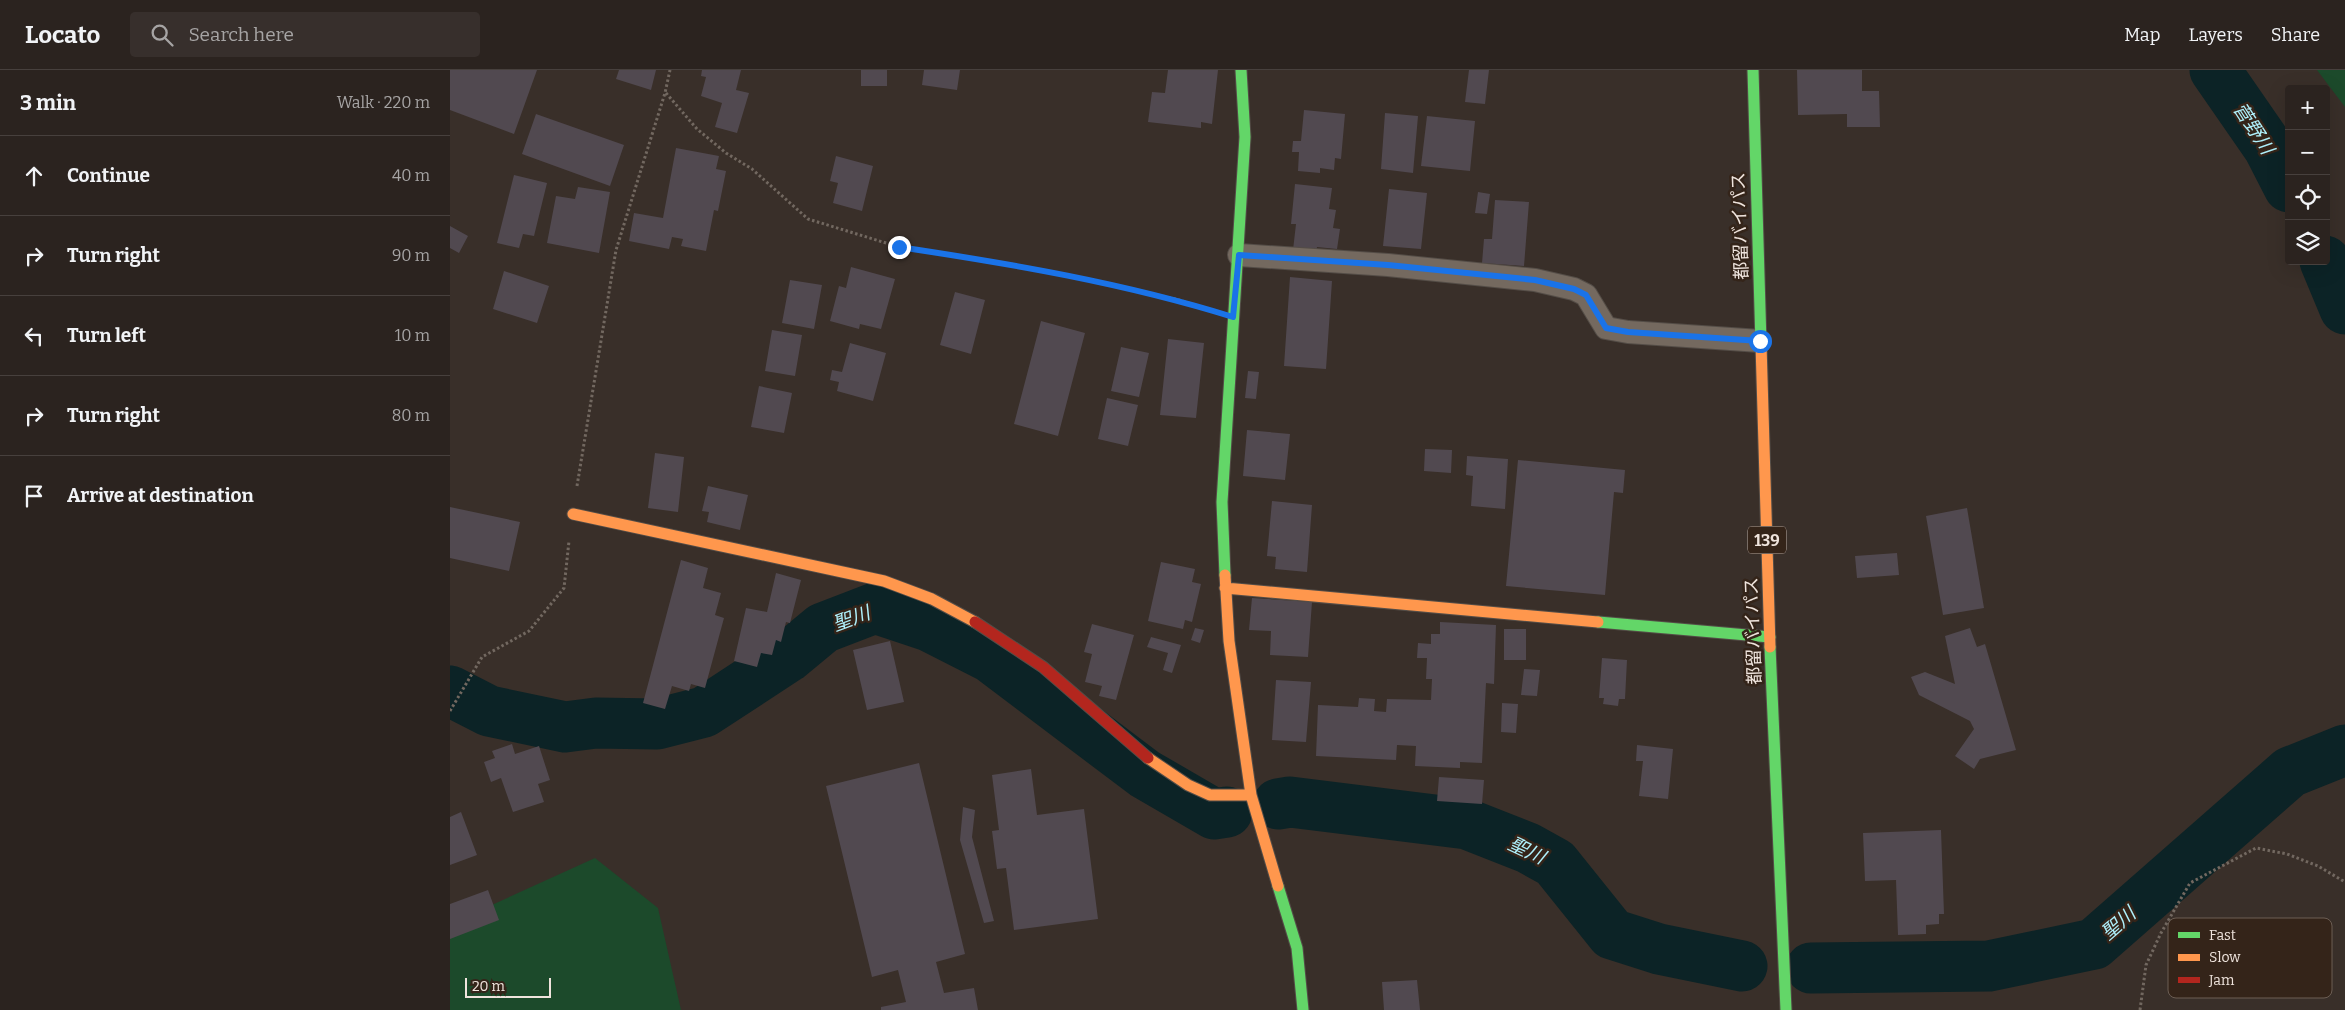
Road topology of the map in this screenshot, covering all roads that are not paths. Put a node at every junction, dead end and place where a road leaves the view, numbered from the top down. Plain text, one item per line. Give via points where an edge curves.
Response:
1 (1241, 70) edge
2 (1753, 70) edge
3 (1239, 255) junction
4 (1760, 341) junction
5 (573, 514) road end
6 (1225, 588) junction
7 (1770, 637) junction
8 (1251, 795) junction
9 (1303, 1010) edge
10 (1786, 1010) edge

1 - 3 main road via 1245,137
2 - 4 main road, 都留バイパス / 139
3 - 4 street via 1388,265 1535,280 1586,295 1606,328
3 - 6 main road via 1222,502
4 - 7 main road, 都留バイパス / 139
5 - 8 main road via 884,581 932,598 971,618 1043,667 1146,757 1188,785 1210,795
6 - 7 main road
6 - 8 main road via 1229,641
7 - 10 main road, 都留バイパス / 139
8 - 9 main road via 1297,948

